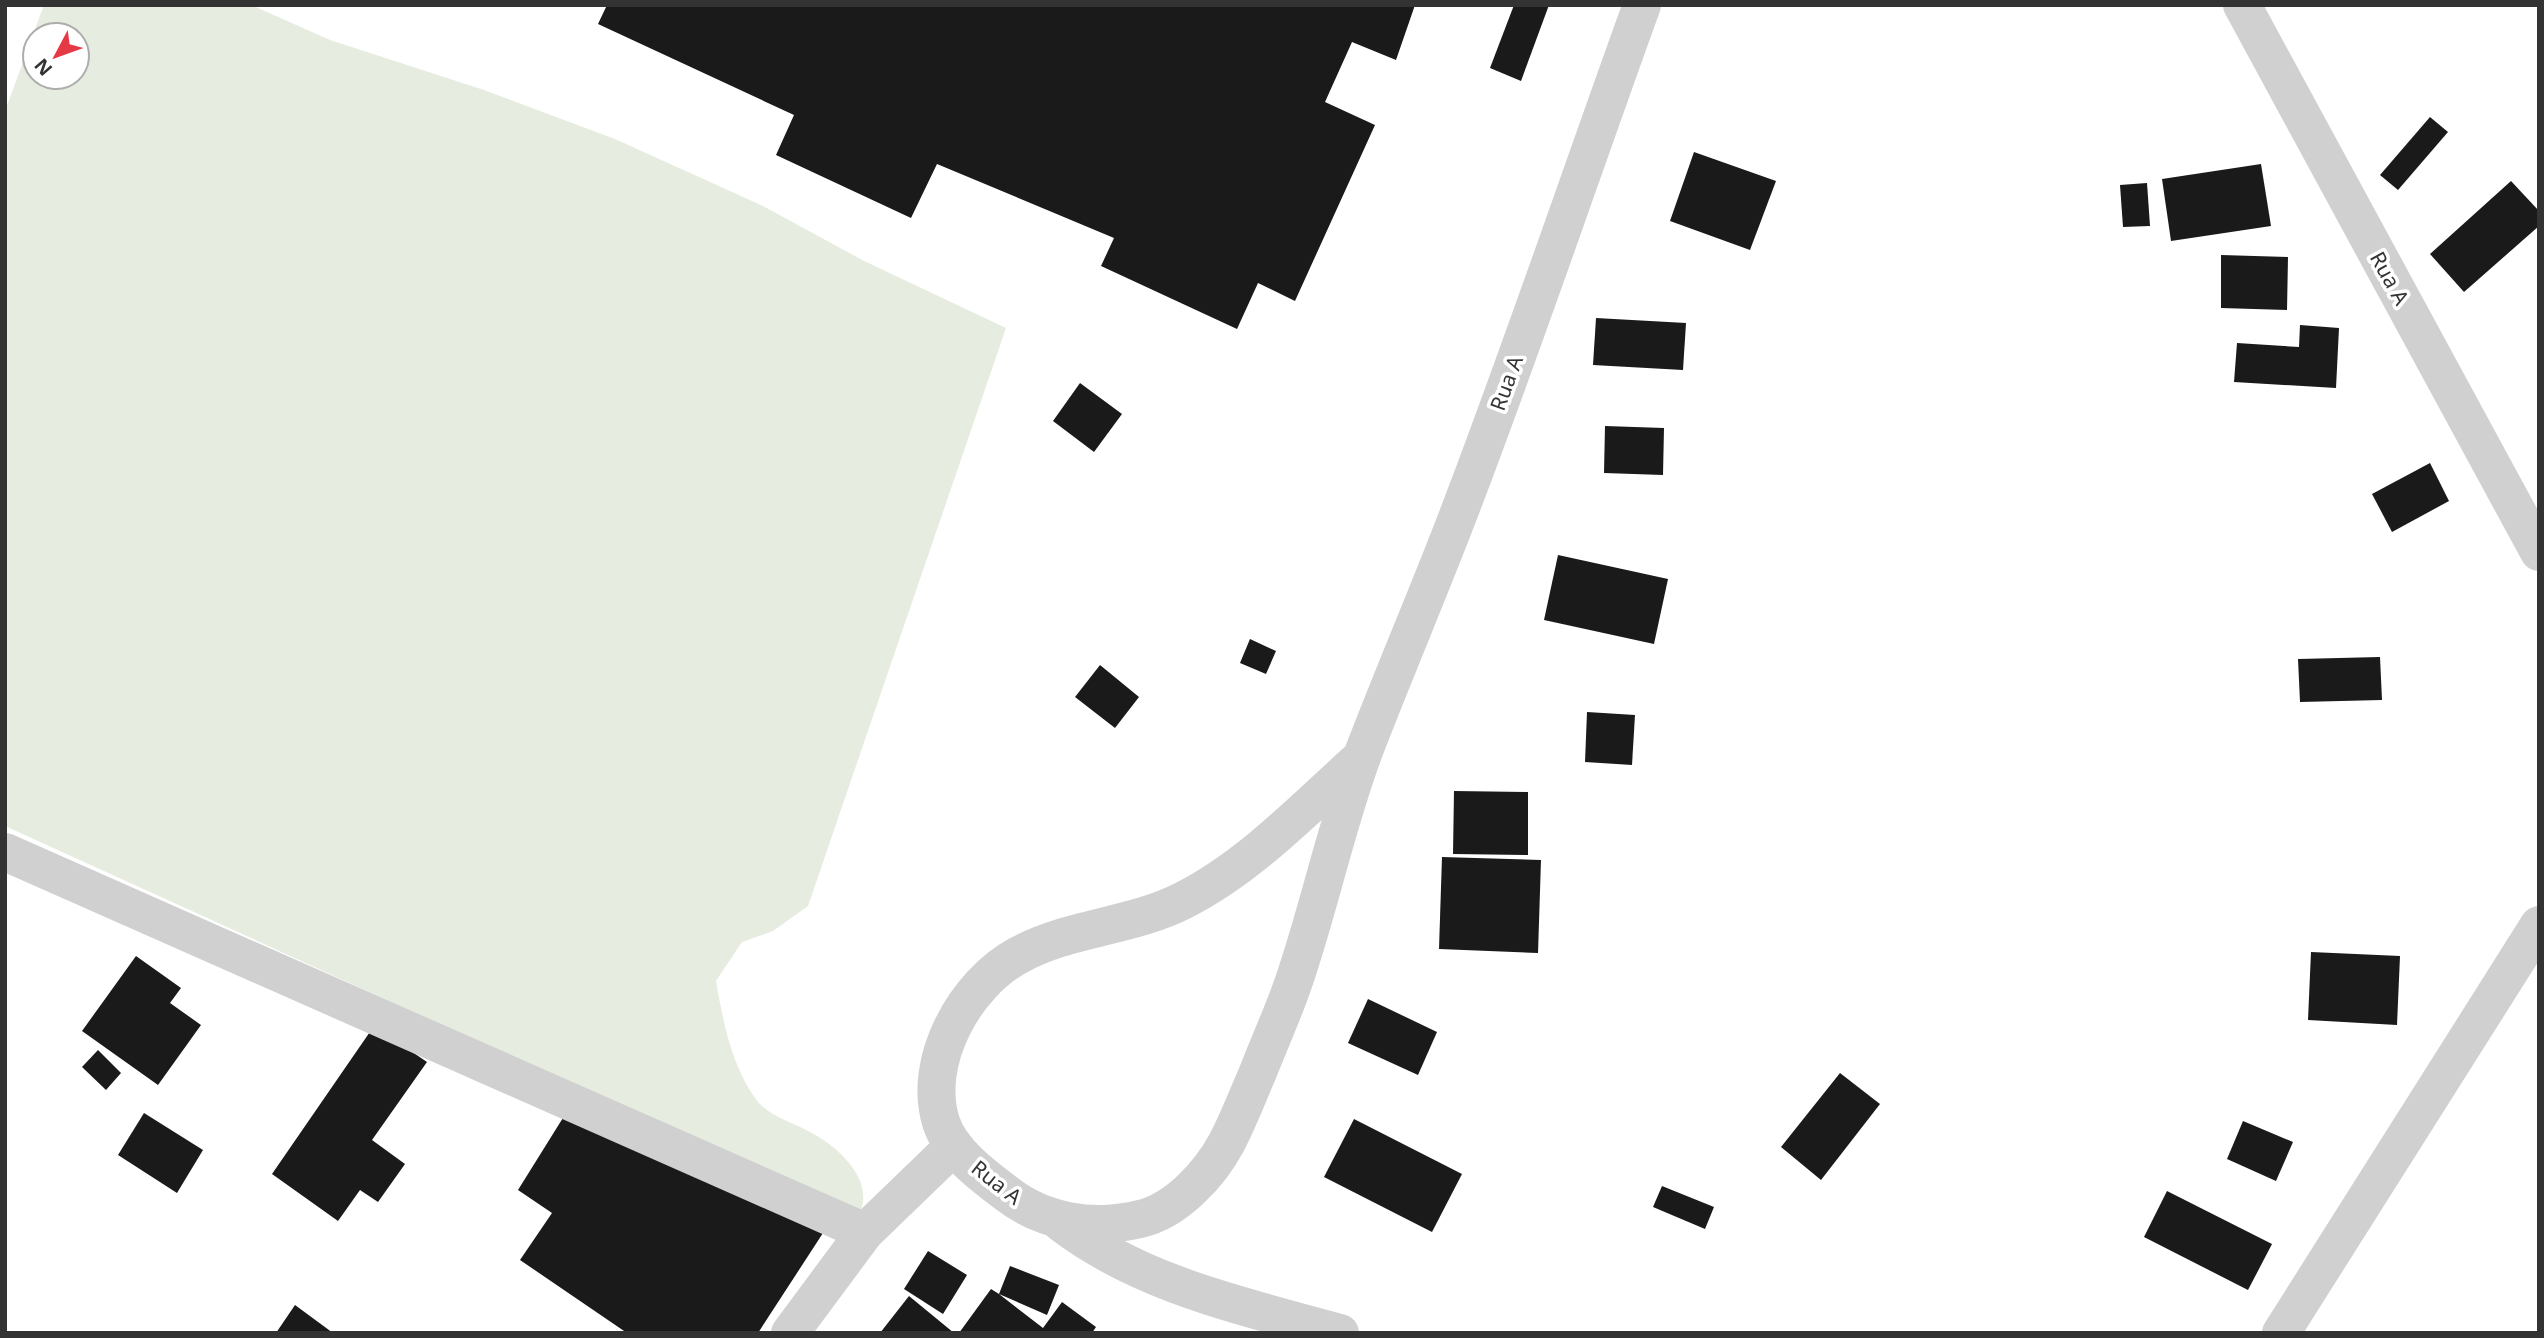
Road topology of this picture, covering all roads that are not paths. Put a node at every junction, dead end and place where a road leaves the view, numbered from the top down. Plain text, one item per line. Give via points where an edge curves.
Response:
1 (1642, 5) edge
2 (2242, 5) edge
3 (2539, 552) edge
4 (1362, 757) junction
5 (5, 852) edge
6 (2539, 925) edge
7 (953, 1147) junction
8 (1056, 1219) junction
9 (865, 1232) junction
10 (790, 1333) edge
11 (1340, 1333) edge
12 (2281, 1333) edge

1 - 4 street, Rua A via 1458,515
2 - 3 street, Rua A
4 - 7 street, Rua A via 1250,856 1203,889 1162,911 1018,956 980,987 955,1023 937,1077 941,1123
4 - 8 street, Rua A via 1293,984 1224,1148 1204,1175 1171,1205 1149,1217 1115,1225
5 - 9 street
6 - 12 street
7 - 8 street, Rua A via 1010,1197
7 - 9 street
8 - 11 street via 1109,1256 1154,1276
9 - 10 street

